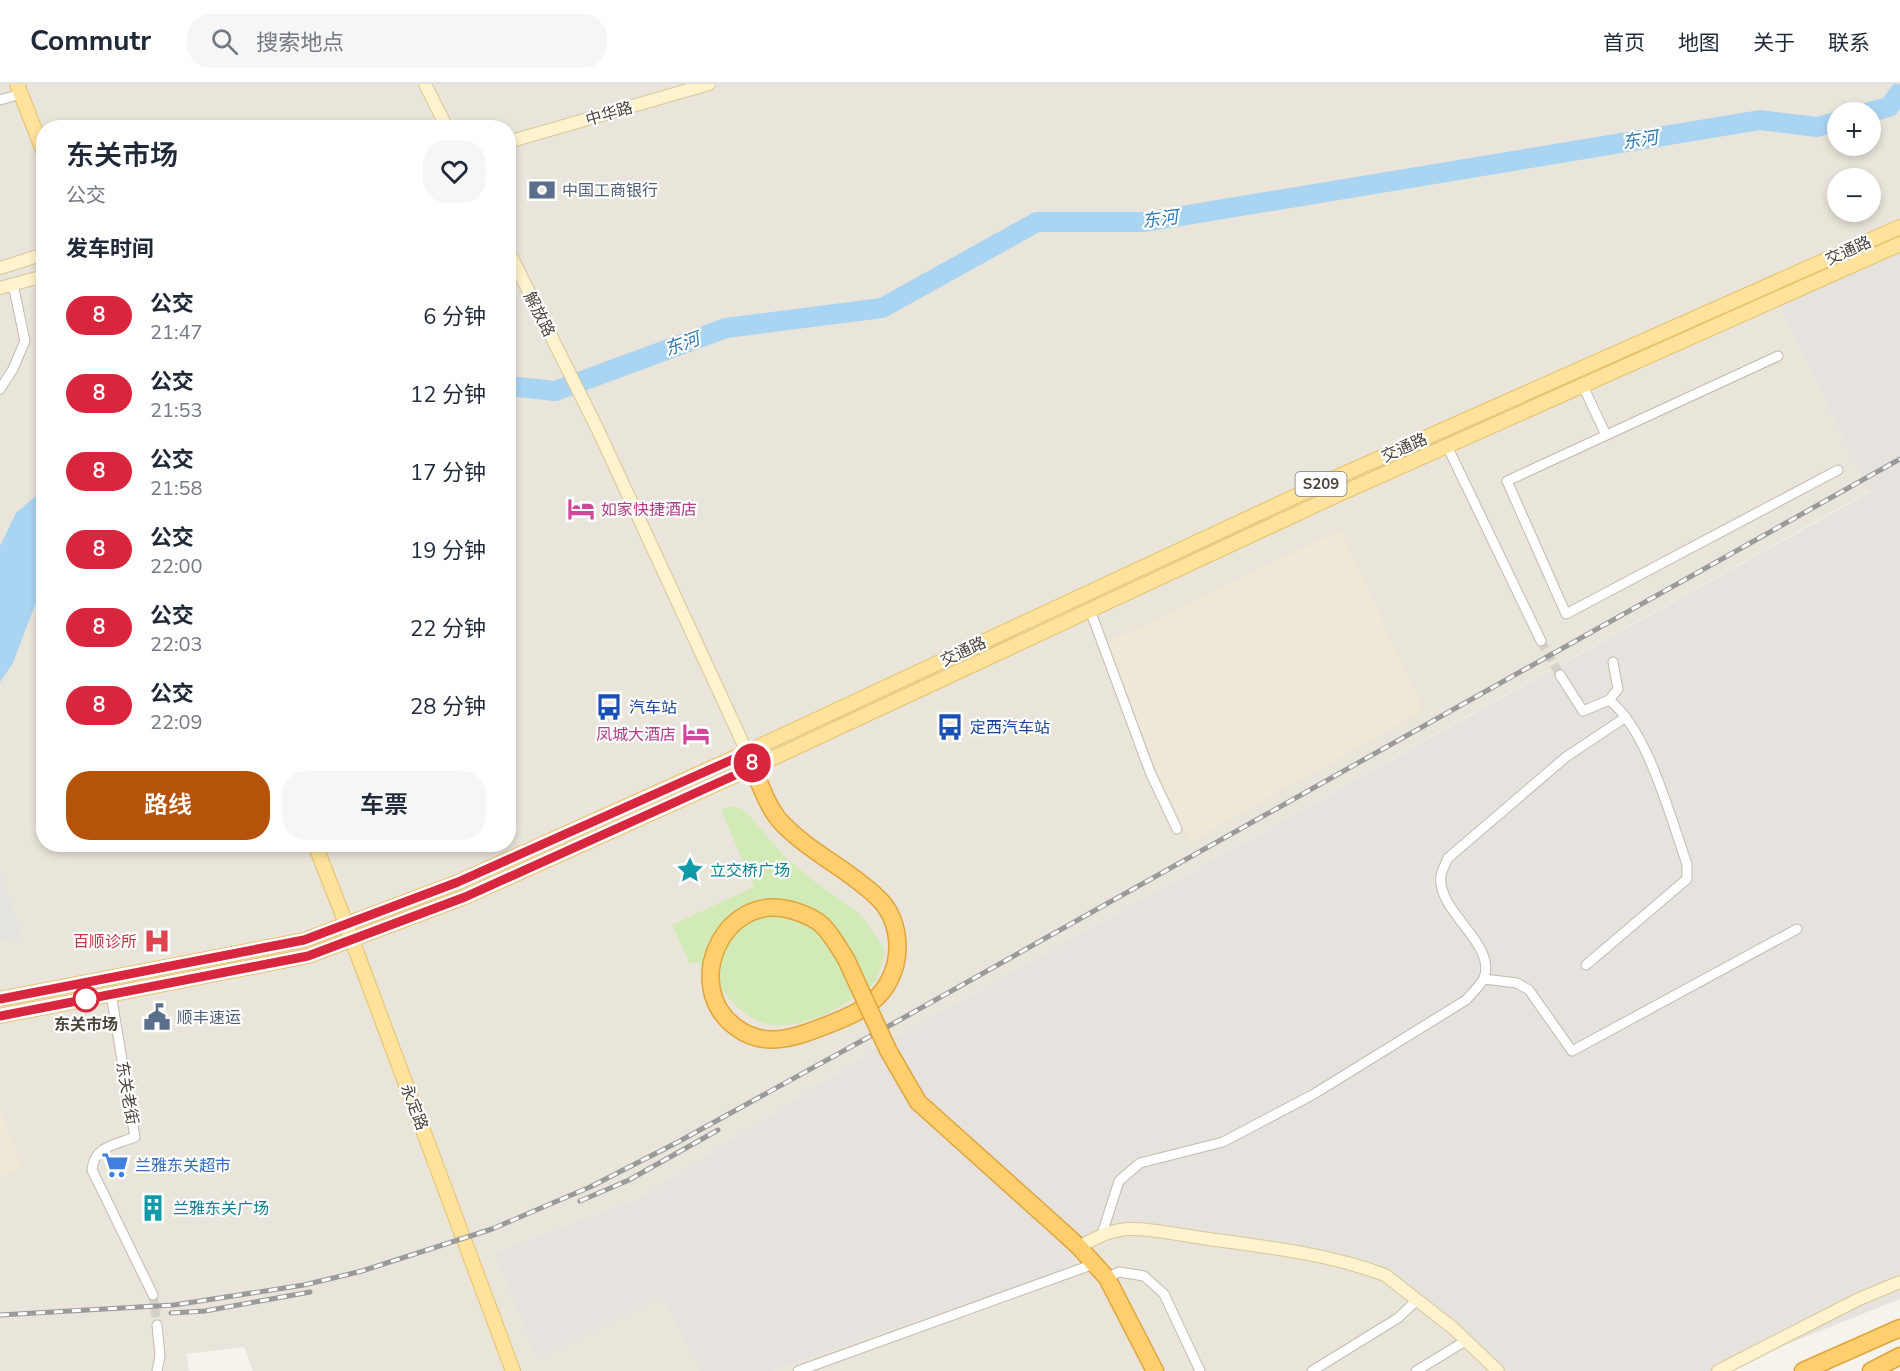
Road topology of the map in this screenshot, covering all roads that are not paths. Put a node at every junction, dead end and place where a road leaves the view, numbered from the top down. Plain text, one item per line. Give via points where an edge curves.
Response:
1 (425, 84) edge
2 (709, 84) edge
3 (19, 89) edge
4 (0, 100) edge
5 (443, 120) edge
6 (36, 133) edge
7 (516, 140) edge
8 (1900, 227) edge
9 (1900, 244) edge
10 (36, 257) edge
11 (516, 266) edge
12 (0, 268) edge
13 (36, 278) edge
14 (13, 284) junction
15 (0, 288) edge
16 (1778, 356) dead end
17 (1583, 386) junction
18 (0, 389) edge
19 (1606, 435) junction
20 (1447, 446) junction
21 (1838, 470) dead end
22 (1090, 610) junction
23 (1541, 641) tunnel mouth
24 (1613, 662) dead end
25 (1560, 675) tunnel mouth
26 (1609, 700) junction
27 (1626, 717) junction
28 (750, 760) junction
29 (1177, 829) dead end
30 (318, 852) edge
31 (346, 924) junction
32 (1797, 929) dead end
33 (352, 939) junction
34 (1586, 965) dead end
35 (1484, 979) junction
36 (111, 994) junction
37 (0, 999) edge
38 (0, 1016) edge
39 (1102, 1234) junction
40 (1079, 1247) junction
41 (1095, 1264) junction
42 (1107, 1278) junction
43 (1900, 1282) edge
44 (153, 1295) tunnel mouth
45 (1417, 1299) junction
46 (157, 1325) tunnel mouth
47 (1900, 1329) edge
48 (1467, 1340) junction
49 (1143, 1349) junction
50 (1900, 1356) edge
51 (157, 1371) edge
52 (513, 1371) edge
53 (798, 1371) edge
54 (1147, 1371) edge
55 (1155, 1371) edge
56 (1200, 1371) edge
57 (1312, 1371) edge
58 (1416, 1371) edge
59 (1498, 1371) edge
60 (1718, 1371) edge
61 (1803, 1371) edge
62 (1822, 1371) edge
63 (1871, 1371) edge

1 - 5 street
2 - 7 street, 中华路
3 - 4 street
3 - 6 main road
8 - 28 main road, 交通路 / S209 via 1328,481
9 - 17 main road, 交通路 / S209
10 - 12 street
11 - 28 street, 解放路 via 598,430
13 - 14 street
14 - 15 street
14 - 18 street via 25,341
16 - 19 street
17 - 19 street
17 - 20 main road, 交通路 / S209
19 - 21 street via 1507,481 1566,614
20 - 22 main road, 交通路 / S209
20 - 23 street
22 - 28 main road, 交通路 / S209
22 - 29 street via 1150,772
24 - 26 street via 1618,689
25 - 26 street via 1583,711
26 - 27 street
27 - 34 street via 1647,753 1687,864 1687,879
27 - 35 street via 1566,757 1448,858 1441,876 1446,903 1486,961
28 - 31 main road, 交通路 / S209 via 458,882
28 - 33 main road, 交通路 / S209 via 465,897
28 - 40 highway, bridge via 779,820 879,898 895,928 897,961 889,982 874,1000 842,1019 780,1040 762,1040 745,1034 719,1009 710,971 715,950 726,931 742,917 762,909 804,913 822,925 846,959 888,1050 918,1102
30 - 31 main road, 永定路
31 - 33 main road, 永定路
31 - 37 main road, 交通路 / S209 via 304,940
32 - 35 street via 1572,1051 1529,990 1518,983
33 - 36 main road, 交通路 / S209 via 308,956
33 - 52 main road, 永定路
35 - 39 street via 1466,1000 1304,1099 1224,1142 1140,1163 1119,1181
36 - 38 main road, 交通路 / S209
36 - 44 street, 东关老街 via 135,1137 99,1151 92,1170
39 - 40 street
39 - 45 street via 1134,1229 1318,1257 1385,1275
40 - 41 highway
41 - 42 highway
41 - 53 street
42 - 49 highway
42 - 56 street via 1119,1272 1144,1276 1164,1294
43 - 60 street
45 - 48 street
45 - 57 street via 1398,1318
46 - 51 street
47 - 61 highway
47 - 62 highway
48 - 58 street
48 - 59 street
49 - 54 highway
49 - 55 highway
50 - 63 highway

